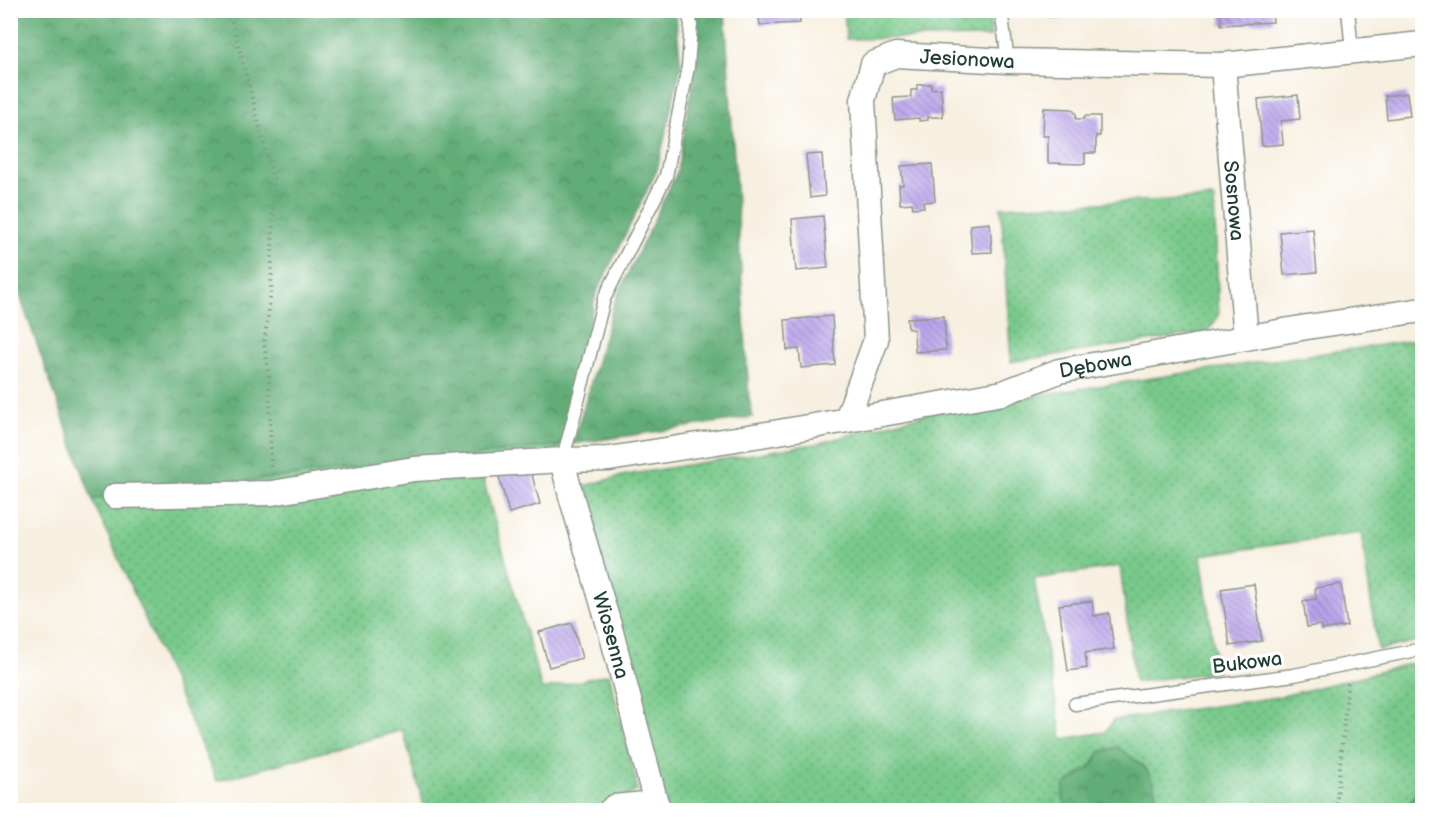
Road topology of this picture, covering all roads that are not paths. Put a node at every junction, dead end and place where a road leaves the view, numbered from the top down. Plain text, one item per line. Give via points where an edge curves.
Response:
1 (687, 10) edge
2 (1001, 10) edge
3 (1348, 10) edge
4 (1422, 44) edge
5 (1352, 51) junction
6 (1008, 61) junction
7 (1223, 65) junction
8 (1422, 310) edge
9 (1246, 338) junction
10 (847, 419) junction
11 (562, 460) junction
12 (115, 496) dead end
13 (1422, 649) edge
14 (1075, 704) dead end
15 (658, 806) edge
16 (611, 810) edge

1 - 11 lane via 691,24 688,67 666,176 604,299
2 - 6 lane
3 - 5 lane
4 - 5 street, Jesionowa
5 - 7 street, Jesionowa
6 - 7 street, Jesionowa
6 - 10 street, Jesionowa via 896,55 873,64 863,100 876,339
7 - 9 street, Sosnowa
8 - 9 street, Dębowa
9 - 10 street, Dębowa via 1059,371 1003,393
10 - 11 street, Dębowa via 609,459
11 - 12 street, Dębowa via 414,469 272,493
11 - 15 street, Wiosenna
13 - 14 lane, Bukowa via 1294,675
15 - 16 street

